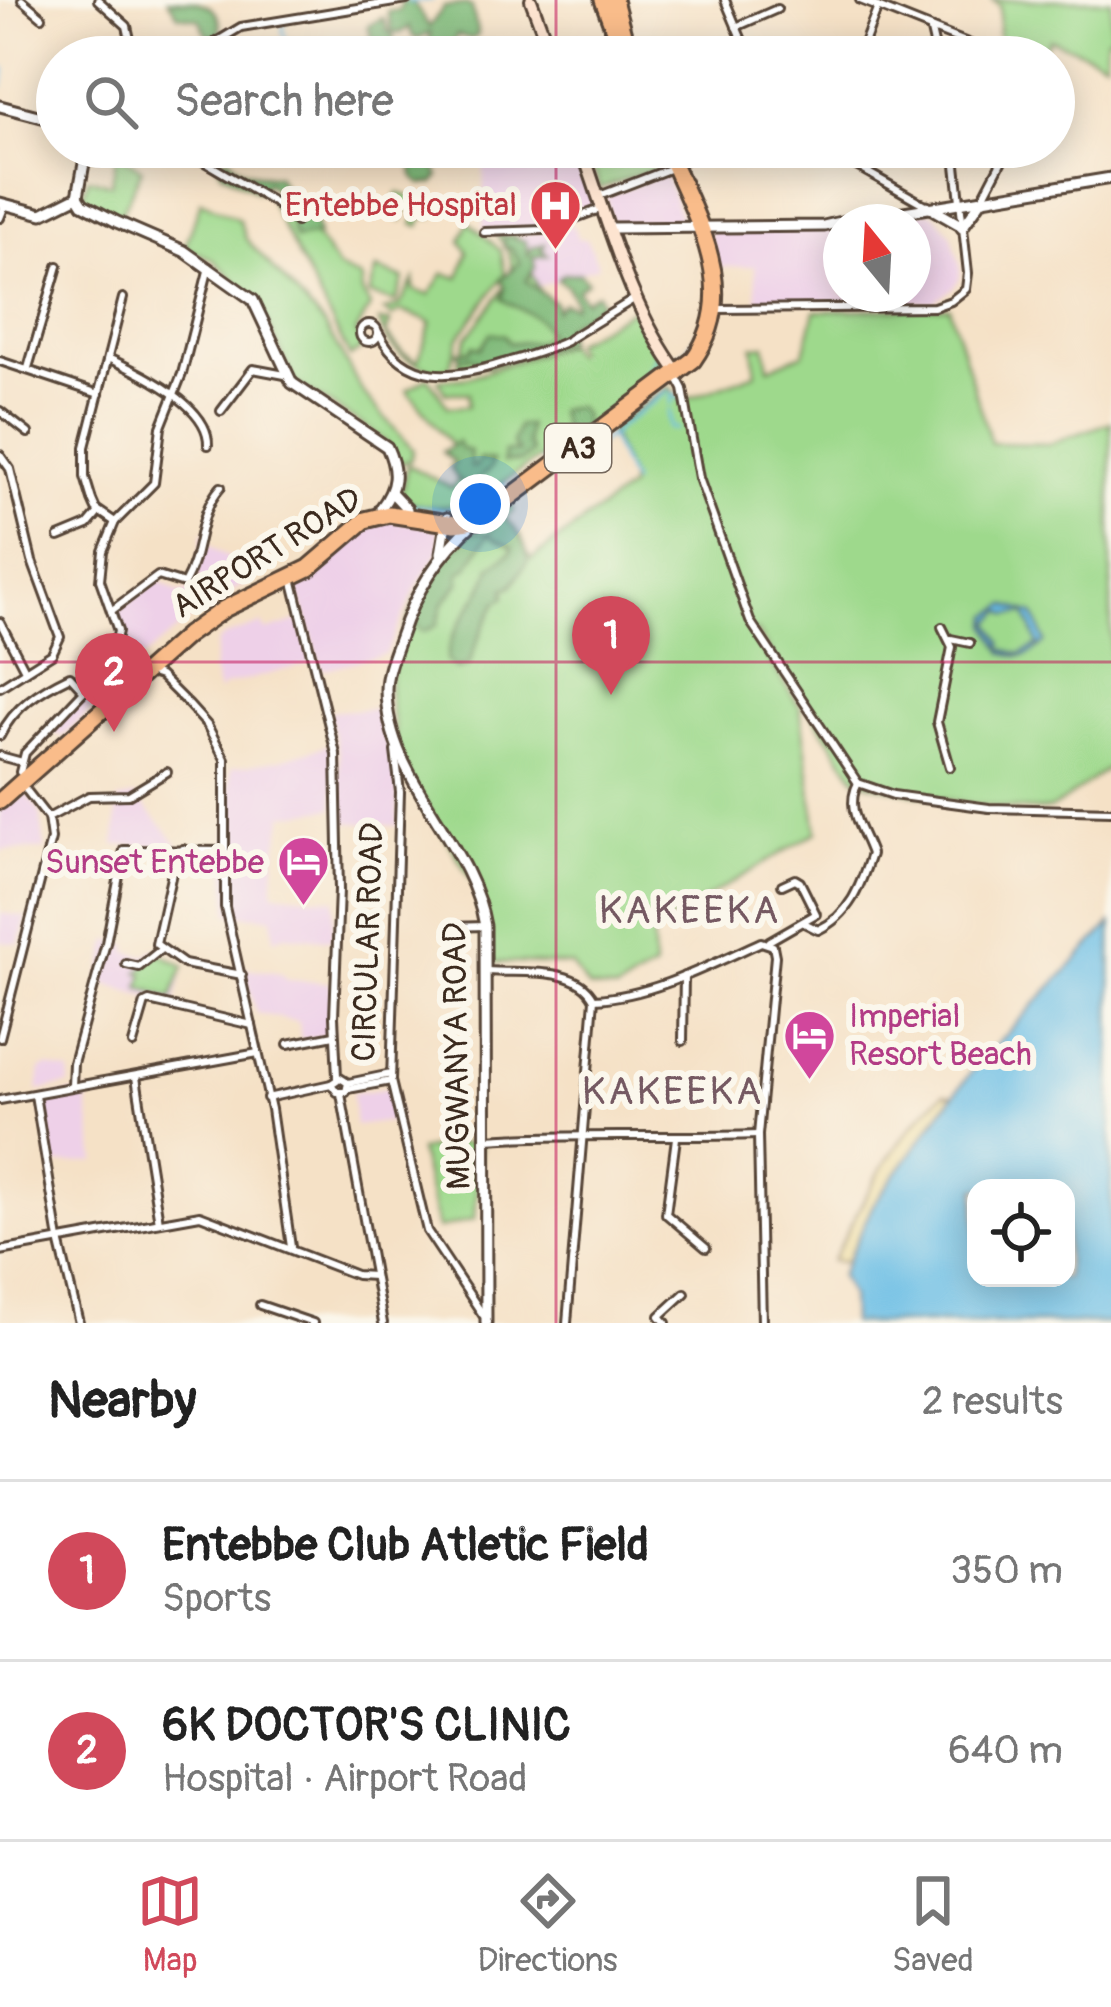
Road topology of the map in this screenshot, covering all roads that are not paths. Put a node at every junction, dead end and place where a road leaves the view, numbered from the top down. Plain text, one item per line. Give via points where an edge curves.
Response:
1 (22, 0) edge
2 (98, 0) edge
3 (407, 0) edge
4 (528, 0) edge
5 (603, 0) edge
6 (614, 0) edge
7 (725, 0) edge
8 (860, 0) edge
9 (878, 7) junction
10 (777, 9) dead end
11 (42, 17) dead end
12 (736, 27) junction
13 (931, 30) junction
14 (129, 36) edge
15 (227, 36) edge
16 (541, 36) edge
17 (615, 36) edge
18 (622, 36) edge
19 (740, 36) edge
20 (867, 36) edge
21 (932, 36) edge
22 (947, 36) edge
23 (0, 106) edge
24 (36, 116) edge
25 (83, 168) edge
26 (214, 168) edge
27 (589, 168) edge
28 (667, 168) edge
29 (672, 168) edge
30 (860, 168) edge
31 (956, 168) edge
32 (998, 168) edge
33 (1111, 178) edge
34 (78, 196) junction
35 (983, 198) junction
36 (959, 201) junction
37 (601, 202) junction
38 (2, 204) edge
39 (923, 204) edge
40 (931, 205) edge
41 (931, 208) edge
42 (0, 218) edge
43 (296, 222) dead end
44 (823, 226) edge
45 (694, 227) junction
46 (962, 227) junction
47 (611, 228) junction
48 (484, 232) dead end
49 (58, 266) dead end
50 (209, 267) junction
51 (637, 297) junction
52 (123, 298) dead end
53 (717, 309) junction
54 (379, 332) junction
55 (370, 343) junction
56 (387, 348) junction
57 (110, 359) junction
58 (0, 362) edge
59 (28, 368) junction
60 (676, 373) junction
61 (285, 375) junction
62 (99, 394) junction
63 (174, 396) junction
64 (0, 411) edge
65 (221, 411) dead end
66 (28, 434) dead end
67 (208, 445) dead end
68 (0, 454) edge
69 (221, 487) dead end
70 (392, 493) junction
71 (381, 508) junction
72 (407, 509) junction
73 (99, 512) junction
74 (364, 517) junction
75 (476, 517) junction
76 (447, 520) junction
77 (115, 522) junction
78 (59, 537) dead end
79 (441, 554) junction
80 (290, 575) junction
81 (111, 611) junction
82 (0, 623) edge
83 (942, 627) dead end
84 (951, 639) junction
85 (970, 643) dead end
86 (118, 652) dead end
87 (151, 667) junction
88 (25, 670) junction
89 (0, 687) edge
90 (84, 691) junction
91 (0, 736) edge
92 (393, 741) junction
93 (0, 756) edge
94 (950, 767) dead end
95 (167, 772) dead end
96 (21, 773) junction
97 (858, 783) junction
98 (0, 790) edge
99 (0, 800) edge
100 (1111, 811) edge
101 (48, 818) junction
102 (183, 849) junction
103 (224, 851) junction
104 (782, 885) dead end
105 (804, 923) junction
106 (485, 926) junction
107 (450, 927) dead end
108 (767, 942) junction
109 (159, 950) junction
110 (126, 964) dead end
111 (488, 971) junction
112 (242, 975) junction
113 (684, 976) junction
114 (594, 999) junction
115 (252, 1025) junction
116 (334, 1035) junction
117 (0, 1038) edge
118 (682, 1041) dead end
119 (133, 1044) dead end
120 (288, 1044) dead end
121 (259, 1053) junction
122 (136, 1076) junction
123 (337, 1076) junction
124 (391, 1077) junction
125 (331, 1084) junction
126 (72, 1087) junction
127 (346, 1089) junction
128 (35, 1095) junction
129 (267, 1097) junction
130 (283, 1097) junction
131 (0, 1100) edge
132 (271, 1109) junction
133 (583, 1134) junction
134 (758, 1135) junction
135 (676, 1138) junction
136 (487, 1139) junction
137 (159, 1222) junction
138 (59, 1240) junction
139 (291, 1247) junction
140 (706, 1248) dead end
141 (0, 1251) edge
142 (374, 1276) junction
143 (685, 1293) dead end
144 (260, 1305) dead end
145 (486, 1322) edge
146 (79, 1323) edge
147 (314, 1323) edge
148 (383, 1323) edge
149 (567, 1323) edge
150 (666, 1323) edge
151 (762, 1323) edge

1 - 11 street
2 - 14 street
3 - 15 street
4 - 16 main road
5 - 17 highway
6 - 18 highway
7 - 12 street
8 - 9 street
9 - 13 street
9 - 20 street
10 - 12 street
12 - 19 street
13 - 21 street
13 - 22 street
23 - 24 street
25 - 34 street
26 - 43 street
27 - 37 main road
28 - 37 street
29 - 45 highway, A3
30 - 39 street
31 - 36 street
32 - 35 street
33 - 35 street
34 - 38 street via 42,214
34 - 50 street
35 - 36 street
35 - 46 street
36 - 40 street
36 - 46 street
37 - 47 main road
37 - 48 street via 544,230
38 - 42 street
41 - 46 street
44 - 45 street
45 - 47 street
45 - 53 highway, A3 via 716,281
45 - 60 highway, A3 via 711,301
46 - 53 street via 966,289 942,304
47 - 51 main road
49 - 59 street
50 - 61 street via 261,310
50 - 63 street
51 - 56 street via 530,356 448,376 422,373
51 - 60 main road
52 - 57 street
53 - 60 highway, A3 via 708,339
54 - 55 street
54 - 55 street via 362,327
54 - 56 street
55 - 56 street
57 - 62 street
57 - 63 street
58 - 59 street
59 - 62 street
60 - 75 highway, A3
60 - 97 street via 699,478 750,621
61 - 65 street via 253,369
61 - 70 street via 380,440 395,470
62 - 73 street via 85,470
63 - 67 street via 204,422
63 - 77 street via 157,442 154,483
64 - 66 street
68 - 88 street via 59,631 57,648
69 - 81 street via 205,512 184,584 158,576
70 - 71 street
70 - 72 street
71 - 72 highway, AIRPORT ROAD / A3
71 - 74 highway, AIRPORT ROAD / A3
72 - 76 highway, AIRPORT ROAD / A3
73 - 77 street
73 - 78 street
74 - 76 highway, AIRPORT ROAD / A3
74 - 80 highway, AIRPORT ROAD / A3 via 318,561
75 - 76 highway, AIRPORT ROAD / A3
75 - 79 street, CIRCULAR ROAD
76 - 79 street, CIRCULAR ROAD
77 - 81 street via 100,572
79 - 92 street, CIRCULAR ROAD via 414,599 389,669
80 - 87 highway, AIRPORT ROAD / A3 via 224,609
80 - 116 street via 336,754
81 - 90 street via 116,640
82 - 88 street
83 - 84 street
84 - 85 street
84 - 94 street via 937,722
86 - 87 street
87 - 96 highway, AIRPORT ROAD / A3
87 - 103 street via 207,725 225,759
88 - 89 street
90 - 91 street via 70,676 60,681 24,702
90 - 96 street via 43,730
92 - 106 street, MUGWANYA ROAD via 476,888
92 - 124 street, CIRCULAR ROAD via 400,792
93 - 96 street
95 - 101 street via 135,793 88,796
96 - 98 highway, AIRPORT ROAD / A3
96 - 99 highway, AIRPORT ROAD / A3
96 - 101 street
97 - 100 street via 989,808
97 - 105 street via 852,810 871,854 862,880 842,918 818,930
101 - 117 street via 48,856
102 - 103 street
102 - 109 street
102 - 126 street via 122,852
103 - 112 street via 225,907
104 - 105 street via 795,879 806,892 816,914
105 - 108 street
106 - 107 street
106 - 111 street, MUGWANYA ROAD
108 - 113 street
108 - 134 street via 775,956
109 - 110 street via 140,967
109 - 112 street via 184,964
111 - 114 street via 570,977
111 - 136 street, MUGWANYA ROAD
112 - 115 street
113 - 114 street
113 - 118 street
114 - 133 street
115 - 119 street via 149,1001
115 - 121 street
116 - 120 street
116 - 123 street
121 - 122 street
121 - 129 street
122 - 126 street
122 - 137 street
123 - 125 street
123 - 127 street
124 - 127 street
124 - 145 street, CIRCULAR ROAD via 427,1232
125 - 127 street
125 - 130 street
126 - 128 street
127 - 142 street
128 - 131 street
128 - 138 street
129 - 130 street
129 - 132 street
130 - 132 street
132 - 139 street
133 - 135 street
133 - 136 street
133 - 149 street
134 - 135 street
134 - 151 street
135 - 140 street via 666,1214
136 - 145 street, MUGWANYA ROAD
137 - 138 street
137 - 139 street via 200,1215
138 - 141 street
138 - 146 street
139 - 142 street
142 - 148 street
143 - 150 street via 660,1316
144 - 147 street

